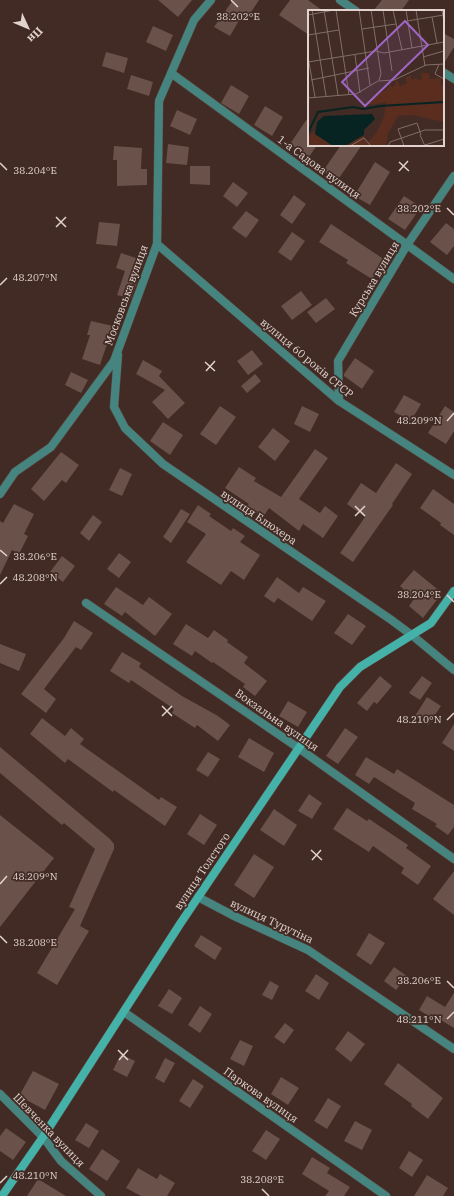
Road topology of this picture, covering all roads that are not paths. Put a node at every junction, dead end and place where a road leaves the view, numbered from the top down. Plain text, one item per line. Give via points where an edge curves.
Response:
1 (211, 0) edge
2 (340, 0) edge
3 (355, 10) edge
4 (444, 73) edge
5 (171, 74) junction
6 (454, 79) edge
7 (454, 176) edge
8 (157, 244) junction
9 (407, 245) junction
10 (454, 279) edge
11 (119, 346) junction
12 (339, 401) junction
13 (454, 475) edge
14 (0, 494) edge
15 (454, 591) edge
16 (86, 603) dead end
17 (414, 636) junction
18 (454, 670) edge
19 (297, 747) junction
20 (454, 859) edge
21 (198, 897) junction
22 (124, 1012) junction
23 (454, 1049) edge
24 (0, 1094) edge
25 (42, 1136) junction
26 (2, 1196) edge
27 (101, 1196) edge
28 (386, 1196) edge

1 - 5 street, Московська вулиця via 194,20
2 - 3 street
4 - 6 street
5 - 8 street, Московська вулиця via 159,101
5 - 9 street, 1-а Садова вулиця
7 - 9 street, Курська вулиця
8 - 11 street, Московська вулиця
8 - 12 street, вулиця 60 років СРСР
9 - 10 street, 1-а Садова вулиця
9 - 12 street, Курська вулиця via 338,361
11 - 14 street, Московська вулиця via 114,361 51,447 15,472
11 - 17 street, вулиця Блюхера via 114,407 125,428 162,464
12 - 13 street, вулиця 60 років СРСР
15 - 17 street, вулиця Толстого via 431,623
16 - 19 street, Вокзальна вулиця
17 - 18 street, вулиця Блюхера
17 - 19 street, вулиця Толстого via 360,667 345,682
19 - 20 street, Вокзальна вулиця
19 - 21 street, вулиця Толстого
21 - 22 street, вулиця Толстого
21 - 23 street, вулиця Турутіна via 308,950
22 - 25 street, вулиця Толстого
22 - 28 street, Паркова вулиця
24 - 25 street, Шевченка вулиця
25 - 26 street, вулиця Толстого
25 - 27 street, Шевченка вулиця via 61,1161

